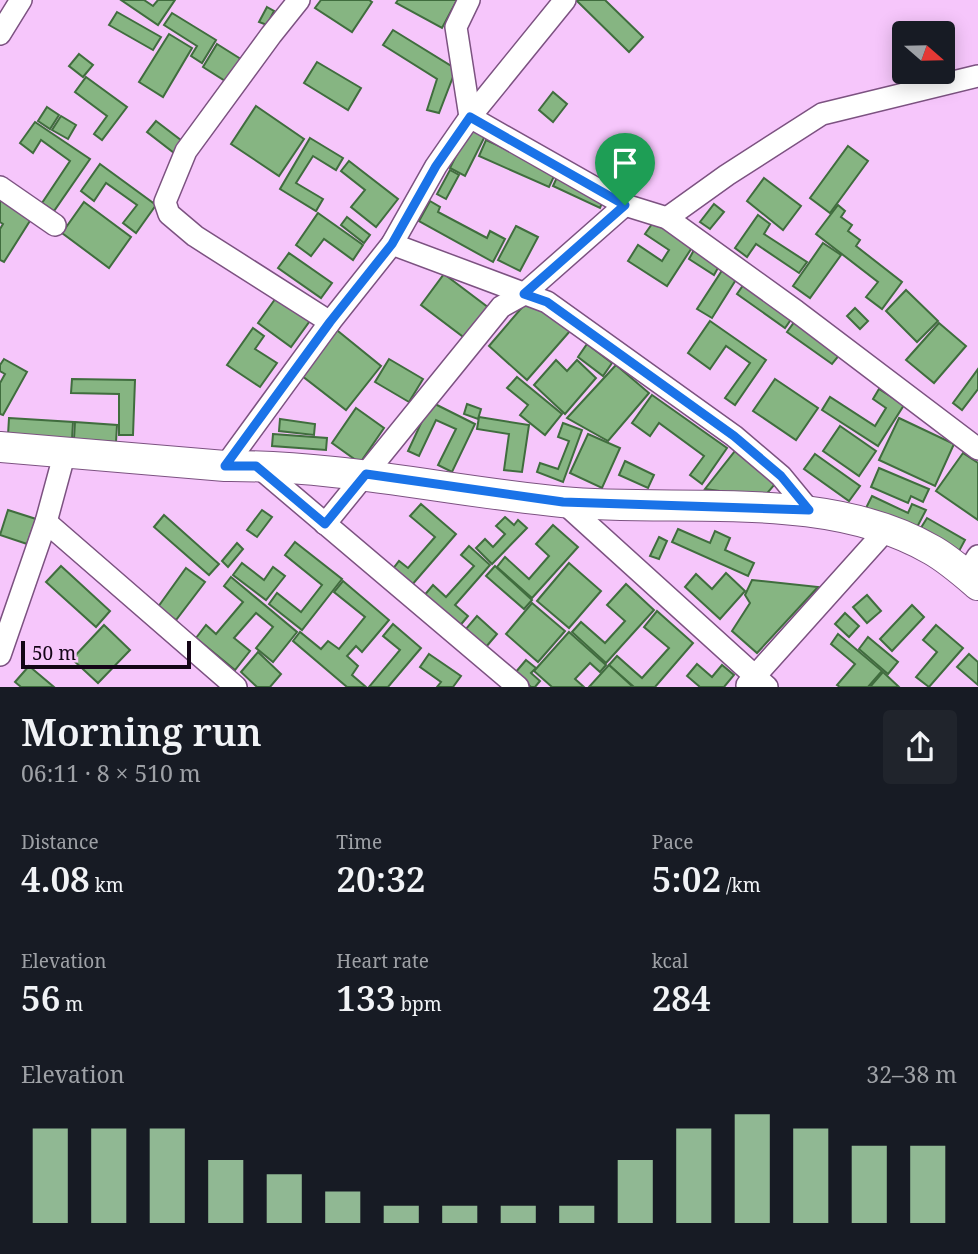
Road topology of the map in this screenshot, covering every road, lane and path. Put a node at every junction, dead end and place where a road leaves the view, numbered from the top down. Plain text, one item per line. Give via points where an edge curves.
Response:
1 (21, 0) edge
2 (299, 0) edge
3 (469, 0) edge
4 (565, 0) edge
5 (0, 34) edge
6 (978, 75) edge
7 (470, 117) junction
8 (0, 187) edge
9 (625, 205) junction
10 (667, 218) junction
11 (55, 225) dead end
12 (392, 244) junction
13 (524, 294) junction
14 (330, 322) junction
15 (0, 447) edge
16 (978, 449) edge
17 (65, 452) junction
18 (225, 466) junction
19 (256, 466) junction
20 (366, 474) junction
21 (563, 502) junction
22 (809, 510) junction
23 (46, 522) junction
24 (325, 524) junction
25 (887, 529) junction
26 (974, 572) edge
27 (0, 655) edge
28 (755, 683) edge
29 (236, 687) edge
30 (518, 687) edge

1 - 5 street
2 - 14 street via 186,151 165,202 169,214 195,236
3 - 7 street via 456,27
4 - 7 street
6 - 10 street via 822,114
7 - 9 street
7 - 12 street
8 - 11 street
9 - 10 street
9 - 13 street
10 - 16 street
12 - 13 street
12 - 14 street
13 - 20 street via 501,307
13 - 22 street via 547,302 734,436 781,476
14 - 18 street
15 - 17 main road
17 - 18 main road
17 - 23 street
18 - 19 main road
19 - 20 main road
19 - 24 street
20 - 21 main road
20 - 24 street
21 - 22 main road
21 - 28 street
22 - 25 main road
23 - 27 street
23 - 29 street
24 - 30 street
25 - 26 main road
25 - 28 street

